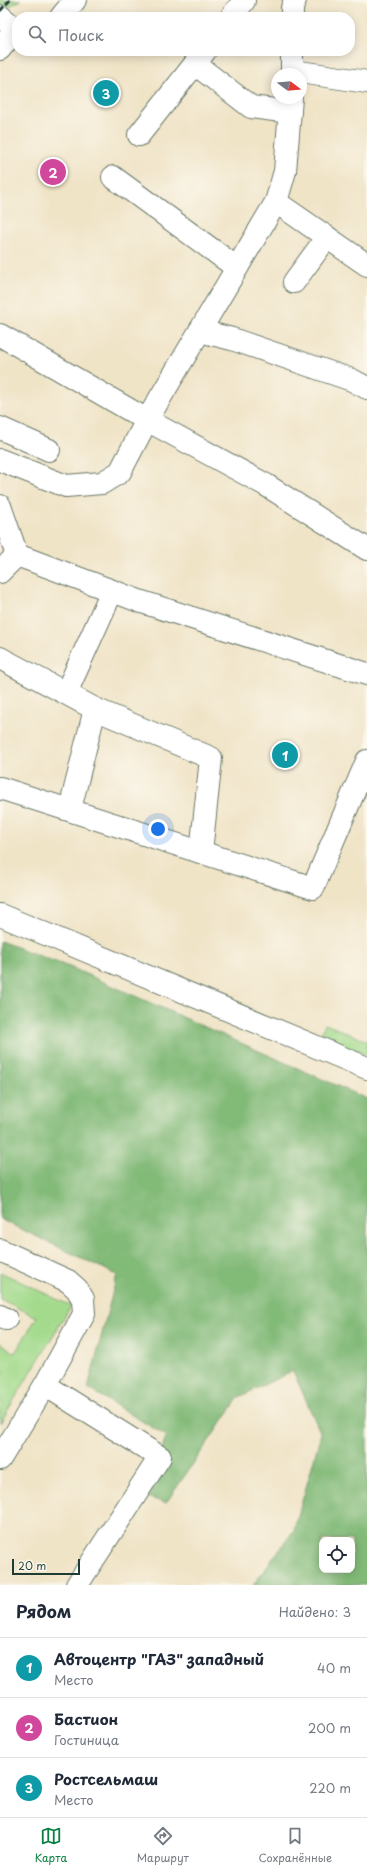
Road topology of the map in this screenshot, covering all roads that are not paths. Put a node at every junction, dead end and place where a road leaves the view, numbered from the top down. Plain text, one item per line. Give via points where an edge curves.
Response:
1 (76, 0) edge
2 (244, 0) edge
3 (295, 0) edge
4 (65, 12) edge
5 (235, 12) edge
6 (292, 12) edge
7 (11, 25) edge
8 (0, 49) edge
9 (200, 58) edge
10 (292, 65) edge
11 (367, 82) edge
12 (291, 105) edge
13 (139, 135) dead end
14 (113, 177) dead end
15 (276, 202) junction
16 (327, 237) junction
17 (367, 265) edge
18 (237, 268) junction
19 (294, 282) dead end
20 (200, 330) junction
21 (0, 335) edge
22 (367, 388) edge
23 (147, 420) junction
24 (0, 428) edge
25 (49, 450) dead end
26 (0, 460) edge
27 (0, 506) edge
28 (367, 549) edge
29 (16, 555) junction
30 (0, 572) edge
31 (112, 591) junction
32 (0, 658) edge
33 (367, 674) edge
34 (66, 693) junction
35 (95, 709) junction
36 (367, 761) edge
37 (0, 788) edge
38 (70, 810) junction
39 (201, 852) junction
40 (0, 915) edge
41 (367, 1068) edge
42 (0, 1250) edge
43 (45, 1385) junction
44 (0, 1459) edge
45 (77, 1585) edge

1 - 4 lane
2 - 5 lane
3 - 6 lane
7 - 8 lane
9 - 12 lane via 251,108
9 - 13 lane
10 - 11 lane
12 - 15 lane via 285,171
14 - 18 lane
15 - 16 lane
15 - 18 lane
16 - 17 lane
16 - 19 lane
18 - 20 lane
20 - 22 lane via 347,378
20 - 23 lane
21 - 23 lane
23 - 26 lane via 120,472 102,483 66,486
23 - 28 lane via 266,485
24 - 25 lane
27 - 29 lane
29 - 30 lane
29 - 31 lane
31 - 33 lane
31 - 34 lane
32 - 34 lane
34 - 35 lane
35 - 38 lane
35 - 39 lane via 211,758
36 - 39 lane via 313,888
37 - 38 lane
38 - 39 lane
40 - 41 lane
42 - 43 lane via 68,1281 83,1299 84,1314
43 - 44 lane
43 - 45 lane via 160,1457

